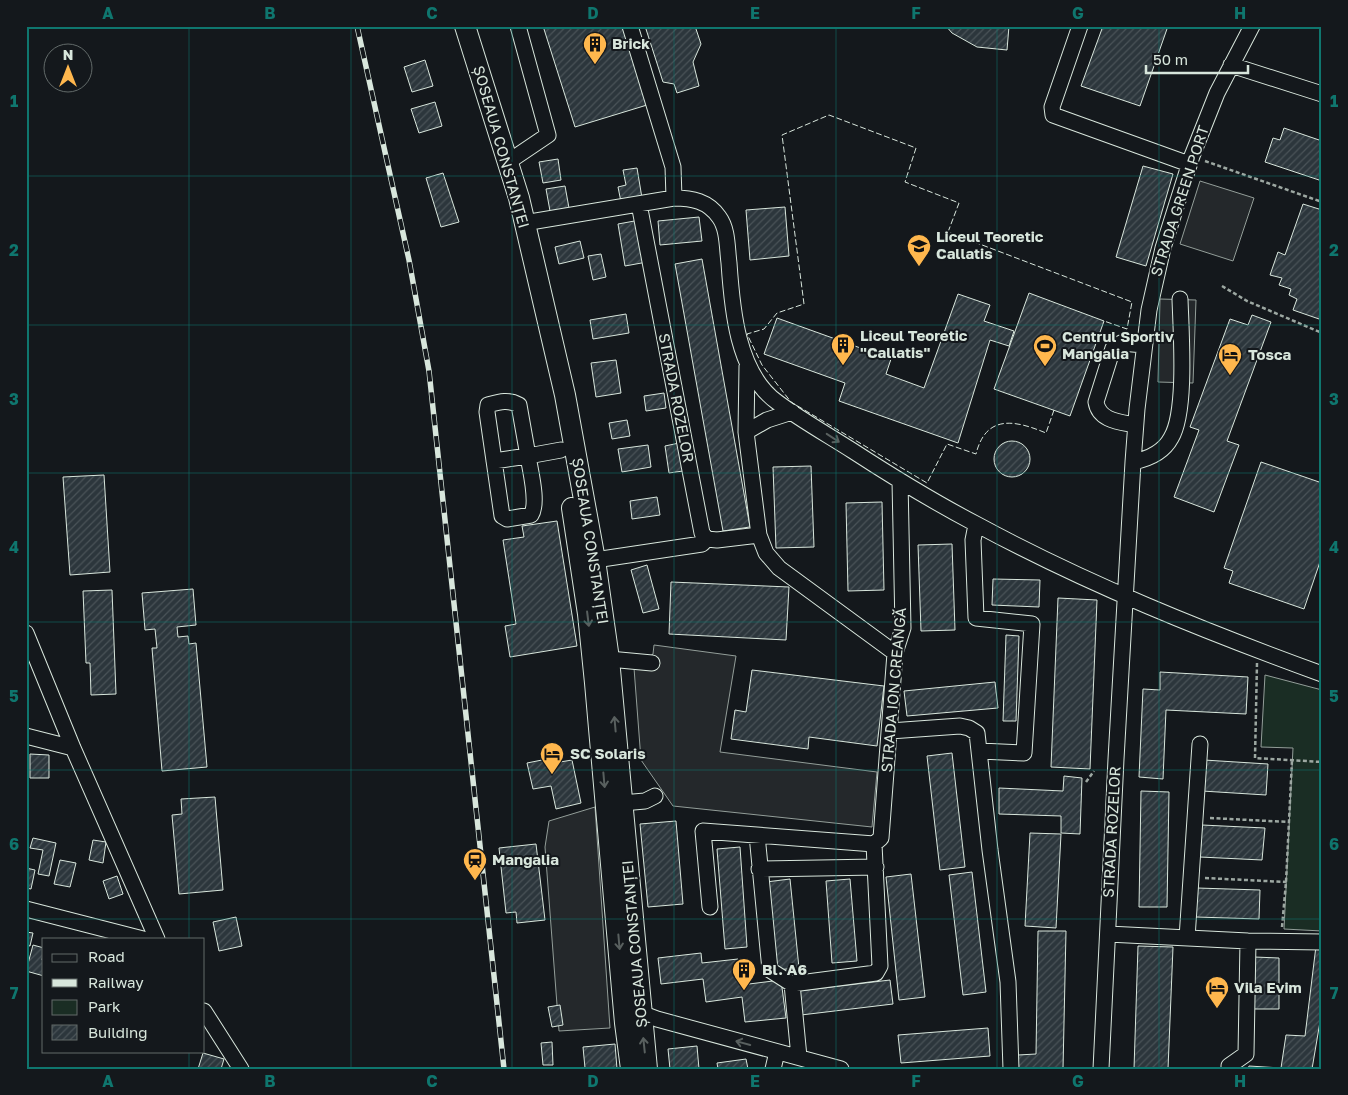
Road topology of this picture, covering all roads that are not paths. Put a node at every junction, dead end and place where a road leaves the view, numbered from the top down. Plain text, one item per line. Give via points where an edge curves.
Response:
1 (452, 26) edge
2 (465, 26) edge
3 (518, 26) edge
4 (630, 26) edge
5 (1080, 26) edge
6 (1252, 26) edge
7 (1231, 65) junction
8 (1322, 94) edge
9 (1190, 160) junction
10 (508, 162) junction
11 (674, 198) junction
12 (639, 204) junction
13 (524, 223) junction
14 (1180, 299) dead end
15 (1144, 345) junction
16 (747, 360) junction
17 (792, 412) junction
18 (1136, 425) junction
19 (746, 432) junction
20 (561, 450) junction
21 (528, 456) junction
22 (494, 461) junction
23 (1133, 462) junction
24 (900, 481) junction
25 (976, 525) junction
26 (759, 535) junction
27 (706, 538) junction
28 (595, 560) junction
29 (1125, 596) junction
30 (26, 633) edge
31 (896, 652) junction
32 (609, 659) junction
33 (652, 662) dead end
34 (1322, 674) edge
35 (890, 731) junction
36 (26, 736) edge
37 (1200, 744) dead end
38 (73, 748) junction
39 (980, 751) junction
40 (655, 796) dead end
41 (622, 803) junction
42 (757, 835) junction
43 (878, 841) junction
44 (876, 867) junction
45 (759, 869) junction
46 (710, 907) dead end
47 (26, 909) edge
48 (1108, 934) junction
49 (139, 938) edge
50 (157, 938) edge
51 (1187, 938) junction
52 (1248, 941) junction
53 (1322, 942) edge
54 (792, 984) junction
55 (205, 1013) edge
56 (641, 1013) junction
57 (777, 1052) junction
58 (799, 1057) junction
59 (241, 1069) edge
60 (631, 1069) edge
61 (647, 1069) edge
62 (773, 1069) edge
63 (841, 1069) edge
64 (1011, 1069) edge
65 (1101, 1069) edge
66 (1229, 1069) edge

1 - 20 main road, ȘOSEAUA CONSTANȚEI via 508,205 545,363
2 - 10 main road, ȘOSEAUA CONSTANȚEI
3 - 10 street via 548,135
4 - 11 street via 673,167
5 - 9 street via 1052,107 1053,115
6 - 7 street, STRADA GREEN PORT
7 - 8 street
7 - 9 street, STRADA GREEN PORT
9 - 15 street, STRADA GREEN PORT via 1158,264
10 - 13 main road, ȘOSEAUA CONSTANȚEI
11 - 12 street
11 - 16 street via 693,198 710,207 721,218 740,342
12 - 13 street
12 - 27 street, STRADA ROZELOR via 702,533
13 - 28 main road, ȘOSEAUA CONSTANȚEI via 565,395
14 - 23 street via 1181,393 1178,420 1171,438 1162,448 1149,458
15 - 18 street, STRADA GREEN PORT
15 - 18 street via 1121,343 1113,348 1096,402 1097,409 1105,418
16 - 17 street via 757,382 774,401
16 - 19 street
17 - 19 street via 767,420
17 -> 24 street
18 - 23 street, STRADA GREEN PORT
19 - 26 street
20 - 21 street
20 -> 60 main road, ȘOSEAUA CONSTANȚEI via 576,530 593,664
21 - 22 street
21 - 22 street via 519,404 505,401 488,404
21 - 22 street via 533,511 531,515 507,519 502,516
23 - 29 street, STRADA GREEN PORT
24 - 25 street
24 - 31 street, STRADA ION CREANGĂ via 903,628
25 - 29 street
25 - 39 street via 976,618 1032,624 1024,753
26 - 27 street via 717,540
26 - 31 street via 766,553 779,568
27 - 28 street via 702,544
28 - 32 main road, ȘOSEAUA CONSTANȚEI
29 - 34 street
29 - 48 street, STRADA ROZELOR
30 - 38 street
31 - 35 street, STRADA ION CREANGĂ
32 - 33 street
41 -> 32 main road, ȘOSEAUA CONSTANȚEI
35 - 39 street via 969,728 977,733
35 - 43 street, STRADA ION CREANGĂ
36 - 38 street
37 - 51 street
38 - 50 street
39 - 64 street via 1008,982
40 - 41 street via 645,801
41 - 56 main road, ȘOSEAUA CONSTANȚEI
42 - 43 street
42 - 45 street
42 - 46 street via 703,831
43 - 44 street, STRADA ION CREANGĂ
44 - 45 street
44 - 54 street, STRADA ION CREANGĂ via 880,966 876,973
45 - 54 street via 770,970
47 - 49 street
48 - 51 street
48 - 65 street, STRADA ROZELOR
51 - 52 street
52 - 53 street
52 - 66 street via 1246,1054
54 - 58 street
55 - 59 street
57 -> 56 street
61 -> 56 main road, ȘOSEAUA CONSTANȚEI
57 - 58 street
57 - 62 street
58 - 63 street

